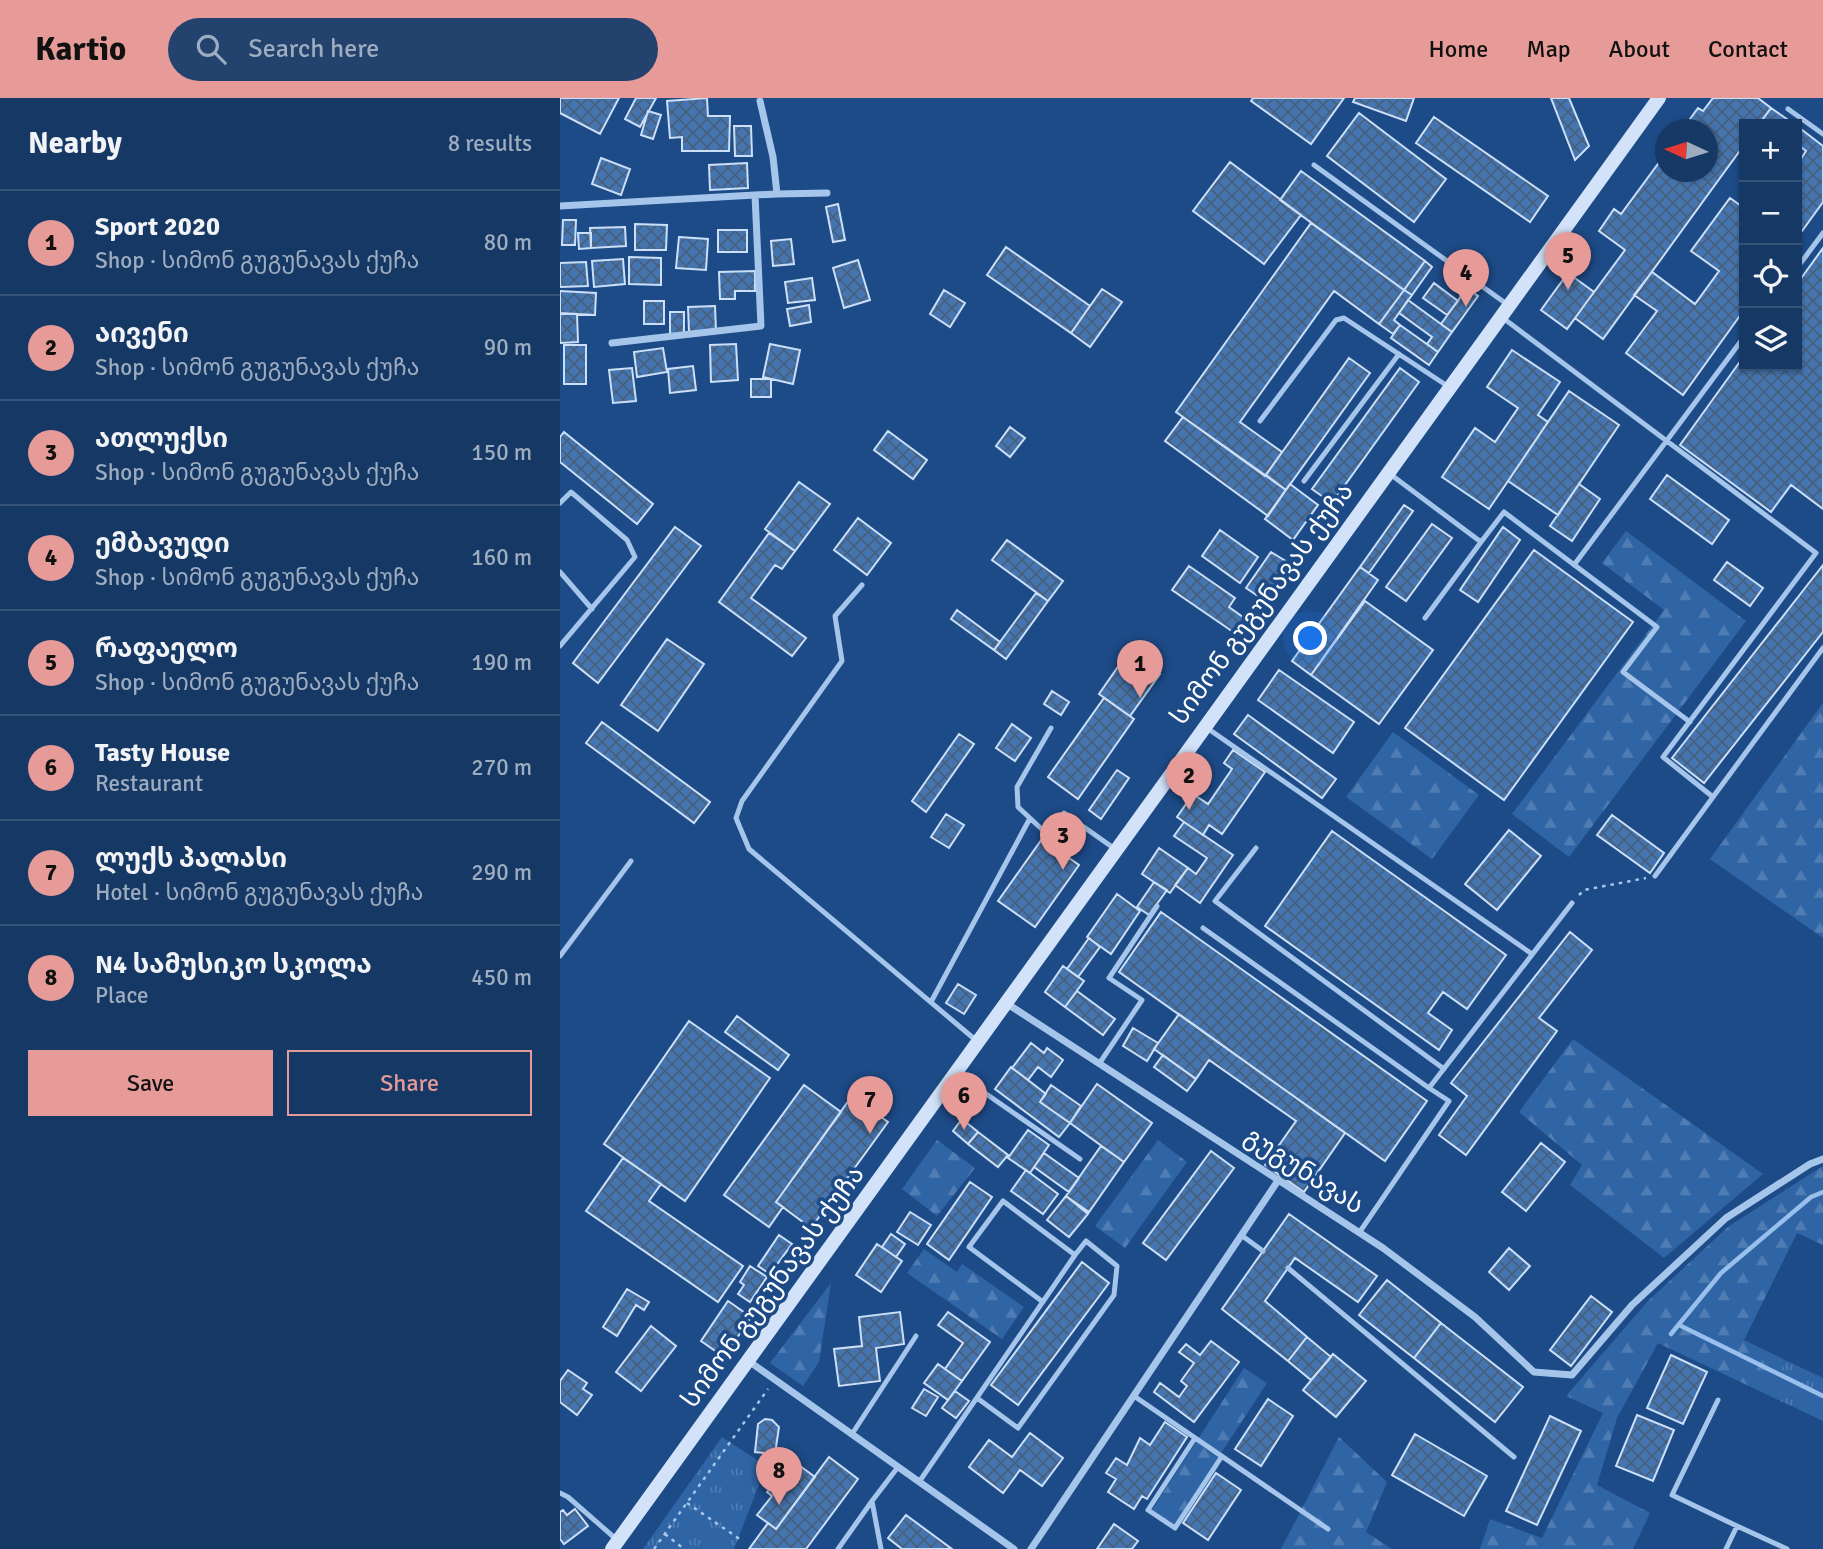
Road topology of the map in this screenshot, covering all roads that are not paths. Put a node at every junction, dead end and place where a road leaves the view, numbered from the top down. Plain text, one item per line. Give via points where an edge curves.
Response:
1 (1659, 98) edge
2 (760, 101) dead end
3 (1788, 108) dead end
4 (1823, 134) edge
5 (1314, 165) dead end
6 (827, 193) dead end
7 (777, 194) junction
8 (755, 195) junction
9 (560, 206) edge
10 (1823, 233) edge
11 (1802, 261) edge
12 (1504, 310) junction
13 (612, 343) dead end
14 (1739, 344) edge
15 (1399, 354) junction
16 (1449, 387) junction
17 (1260, 421) dead end
18 (1667, 441) junction
19 (1388, 472) junction
20 (1304, 481) dead end
21 (560, 503) edge
22 (1481, 542) junction
23 (1574, 565) junction
24 (560, 572) edge
25 (862, 585) dead end
26 (592, 610) junction
27 (1425, 618) dead end
28 (560, 646) edge
29 (1823, 648) edge
30 (1690, 722) junction
31 (1204, 726) junction
32 (1051, 728) dead end
33 (1713, 797) junction
34 (1028, 820) junction
35 (1256, 848) dead end
36 (1115, 849) junction
37 (631, 861) dead end
38 (1655, 876) road end
39 (1572, 903) road end
40 (1157, 906) dead end
41 (1203, 929) dead end
42 (1532, 954) junction
43 (560, 956) edge
44 (931, 1002) junction
45 (1006, 1003) junction
46 (978, 1042) junction
47 (1099, 1064) junction
48 (1444, 1069) junction
49 (956, 1073) junction
50 (1429, 1088) junction
51 (1823, 1159) edge
52 (1080, 1160) dead end
53 (1279, 1179) junction
54 (1359, 1233) junction
55 (1241, 1235) junction
56 (1263, 1251) dead end
57 (1075, 1255) junction
58 (1287, 1268) dead end
59 (1043, 1301) junction
60 (916, 1336) dead end
61 (750, 1362) junction
62 (1134, 1396) junction
63 (977, 1398) junction
64 (1718, 1400) dead end
65 (852, 1434) junction
66 (1195, 1438) junction
67 (1222, 1456) junction
68 (1514, 1457) dead end
69 (898, 1467) junction
70 (919, 1482) junction
71 (560, 1493) edge
72 (872, 1500) junction
73 (1737, 1526) junction
74 (1328, 1530) dead end
75 (615, 1545) edge
76 (838, 1549) edge
77 (881, 1549) edge
78 (1014, 1549) edge
79 (1031, 1549) edge
80 (1726, 1549) edge
81 (1787, 1549) edge

1 - 12 main road, სიმონ გუგუნავას ქუჩა
2 - 7 street
3 - 4 lane
5 - 12 lane
6 - 7 street
7 - 8 street
8 - 9 street
8 - 13 street via 761,326
10 - 11 lane
12 - 16 main road, სიმონ გუგუნავას ქუჩა
12 - 18 lane
14 - 18 lane
15 - 16 lane
15 - 17 lane via 1352,321 1336,320
15 - 20 lane
16 - 19 main road, სიმონ გუგუნავას ქუჩა
18 - 23 lane
18 - 30 lane via 1816,553
19 - 22 lane
19 - 31 main road, სიმონ გუგუნავას ქუჩა
21 - 26 lane via 571,492 627,540 635,557
22 - 23 lane via 1503,512
22 - 27 lane
23 - 30 lane via 1657,627 1623,672
24 - 26 lane
25 - 44 lane via 835,616 842,661 742,801 736,818 749,849
26 - 28 lane
29 - 33 lane
30 - 33 lane via 1663,757
31 - 36 main road, სიმონ გუგუნავას ქუჩა
31 - 42 lane
32 - 34 lane via 1017,787 1018,807
33 - 38 lane
34 - 36 lane via 1047,834 1064,813
34 - 44 lane
35 - 48 lane via 1216,901
36 - 45 main road, სიმონ გუგუნავას ქუჩა
37 - 43 lane
39 - 42 lane
40 - 47 lane via 1109,978 1142,1000
41 - 50 lane
42 - 48 lane
44 - 46 lane
45 - 46 main road, სიმონ გუგუნავას ქუჩა
45 - 47 street, გუგუნავას
46 - 49 main road, სიმონ გუგუნავას ქუჩა
47 - 53 street, გუგუნავას
48 - 50 lane
49 - 52 lane
49 - 61 main road, სიმონ გუგუნავას ქუჩა
50 - 54 lane via 1449,1101
51 - 54 street, გუგუნავას via 1727,1218 1632,1305 1572,1375 1534,1372 1475,1318
53 - 54 street, გუგუნავას
53 - 55 street
55 - 56 lane
55 - 62 street
57 - 59 lane
57 - 59 lane via 1003,1201 969,1247
57 - 63 lane via 1086,1241 1116,1266 1114,1295 1018,1428
58 - 68 lane
59 - 63 lane
60 - 65 lane
61 - 65 street
61 - 75 main road, სიმონ გუგუნავას ქუჩა
62 - 66 lane
62 - 79 street
63 - 70 lane
64 - 73 lane via 1672,1494
65 - 69 street
66 - 67 lane
66 - 67 lane via 1148,1510 1175,1528
67 - 74 lane
69 - 70 street
69 - 72 lane
70 - 78 street
71 - 75 lane
72 - 76 lane
72 - 77 lane
73 - 80 lane
73 - 81 lane

